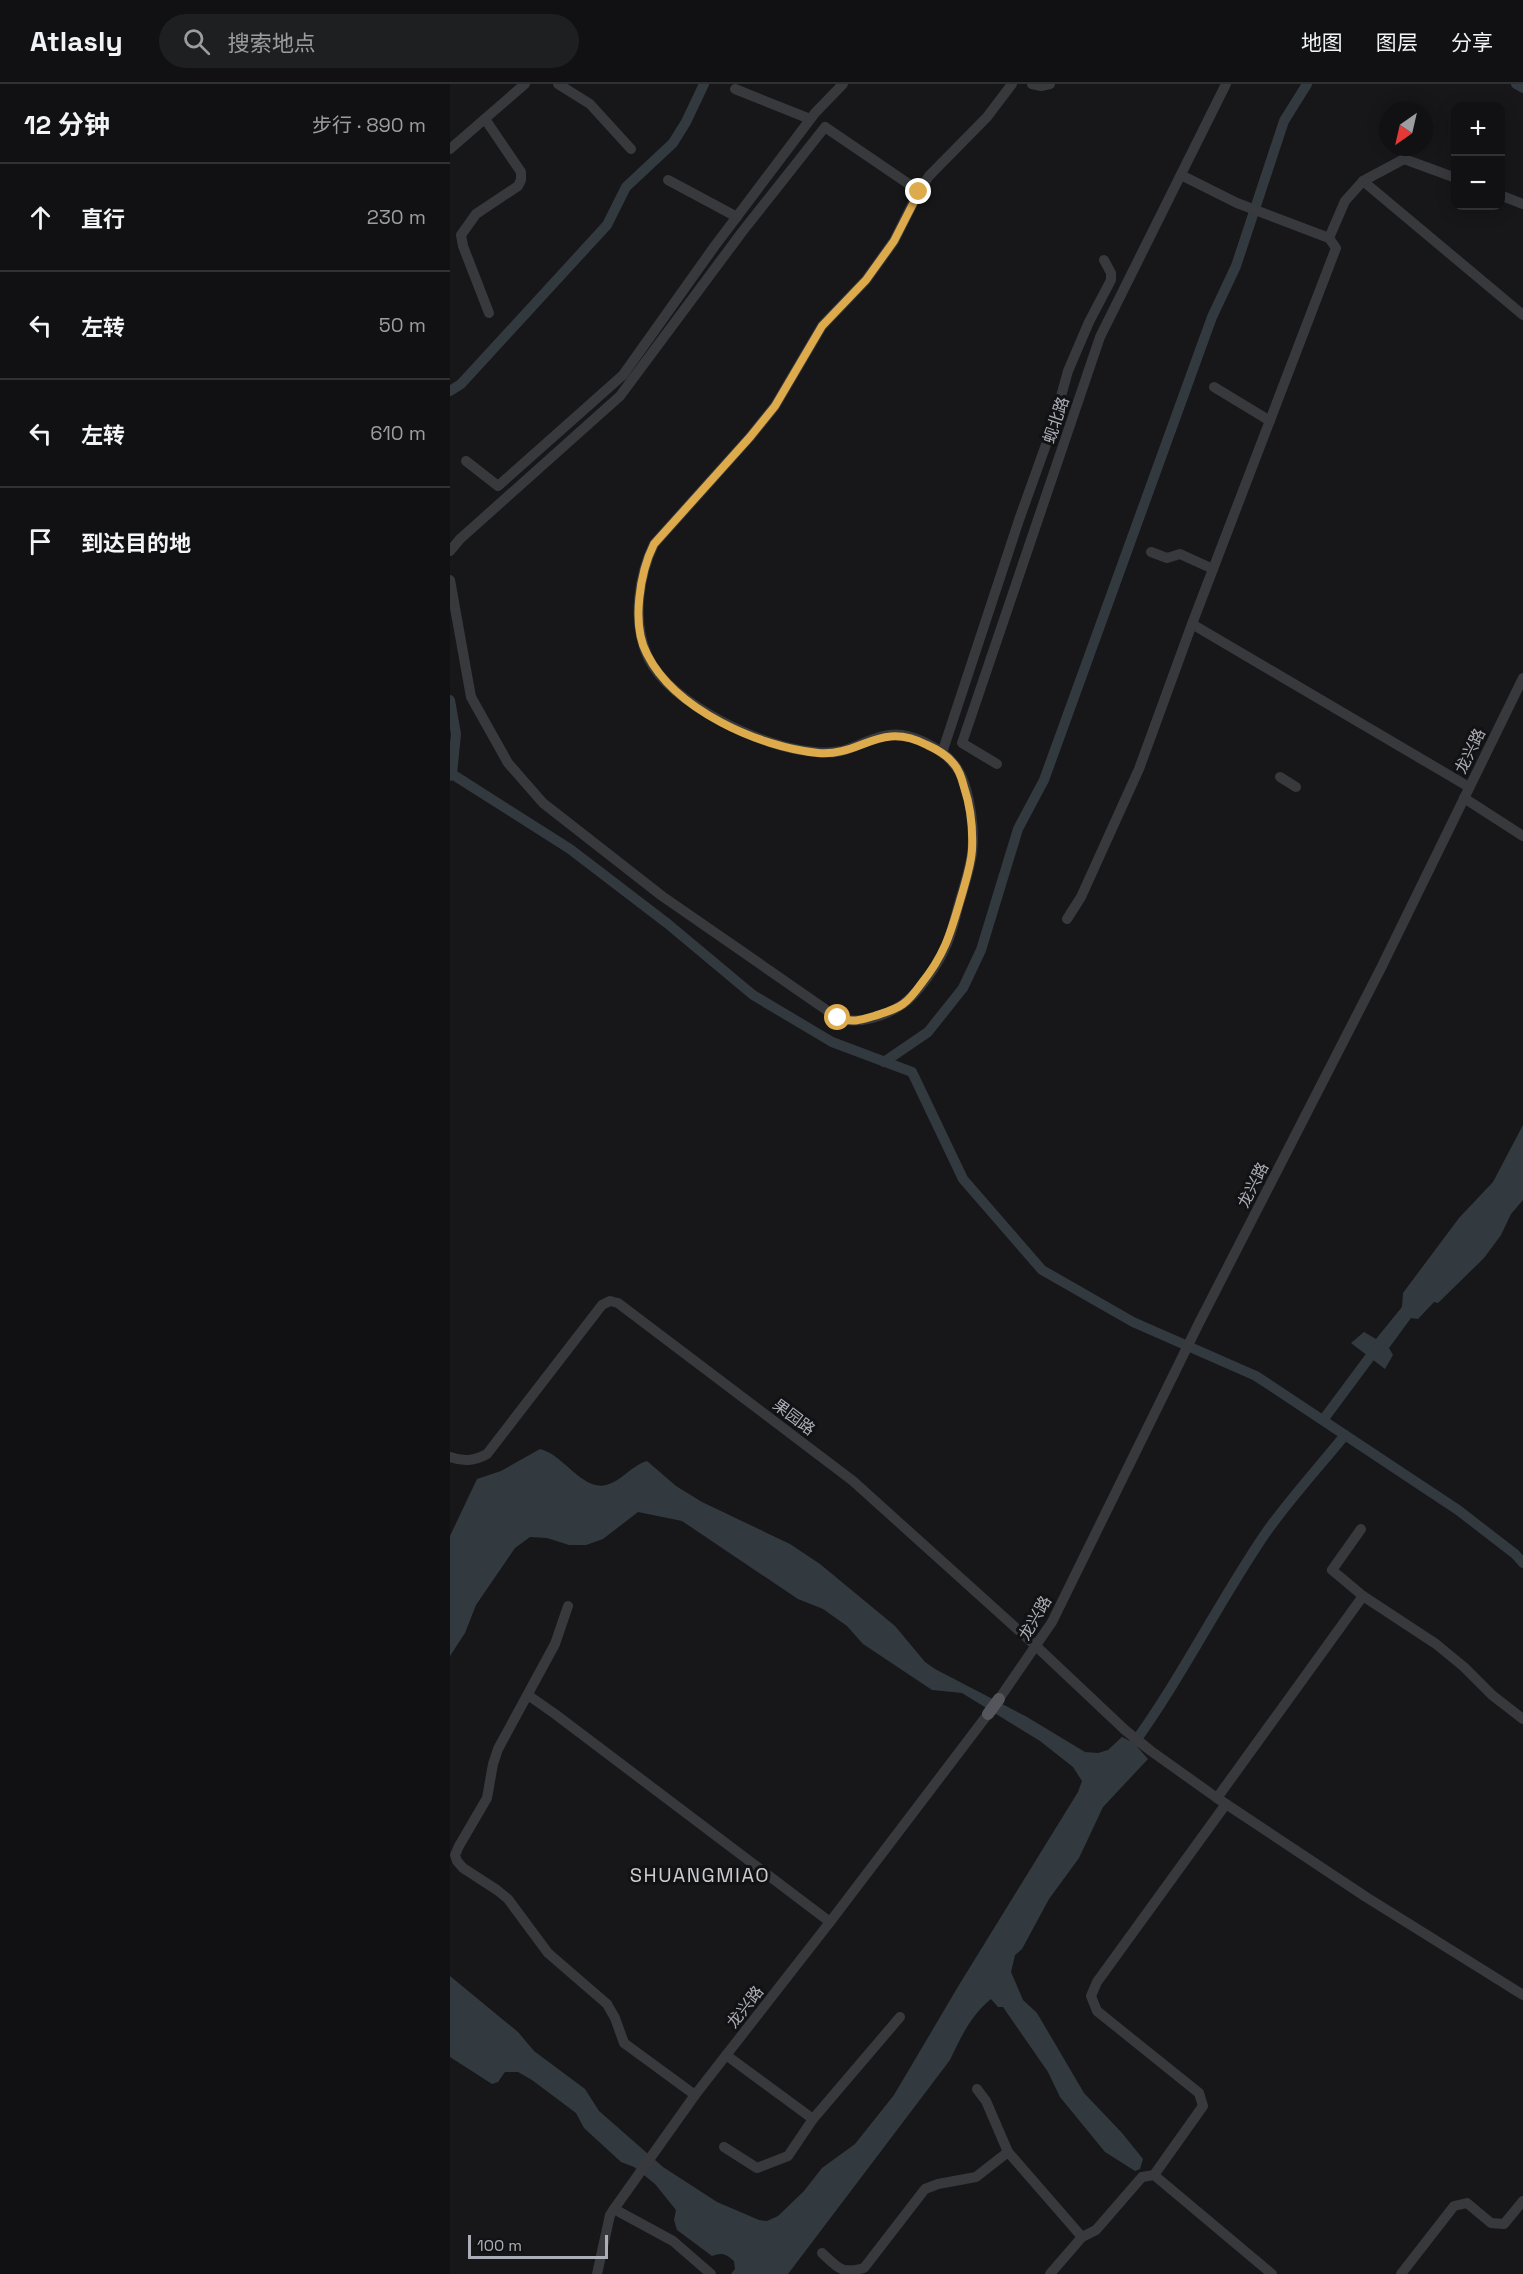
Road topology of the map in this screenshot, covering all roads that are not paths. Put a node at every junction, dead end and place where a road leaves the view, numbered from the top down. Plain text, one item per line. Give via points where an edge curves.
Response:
1 (525, 84) edge
2 (558, 84) edge
3 (843, 84) edge
4 (1012, 84) edge
5 (1032, 84) edge
6 (1050, 84) edge
7 (1226, 84) edge
8 (735, 89) dead end
9 (810, 118) junction
10 (485, 119) junction
11 (450, 149) edge
12 (631, 149) dead end
13 (1180, 175) junction
14 (1451, 177) edge
15 (668, 180) dead end
16 (1363, 180) junction
17 (919, 192) junction
18 (1505, 197) edge
19 (1523, 204) edge
20 (737, 217) junction
21 (1329, 238) junction
22 (1104, 260) dead end
23 (489, 313) dead end
24 (1523, 315) edge
25 (1214, 387) dead end
26 (1270, 421) junction
27 (466, 460) dead end
28 (450, 551) edge
29 (1151, 552) dead end
30 (1213, 569) junction
31 (450, 580) edge
32 (1192, 624) junction
33 (1523, 678) edge
34 (942, 753) junction
35 (997, 764) dead end
36 (1280, 777) dead end
37 (1296, 787) dead end
38 (1466, 793) junction
39 (1523, 836) edge
40 (1067, 919) dead end
41 (450, 1457) edge
42 (1361, 1529) dead end
43 (1363, 1596) junction
44 (568, 1606) dead end
45 (1037, 1647) junction
46 (528, 1695) junction
47 (999, 1700) joint
48 (988, 1714) joint
49 (1523, 1719) edge
50 (1222, 1801) junction
51 (830, 1922) junction
52 (1523, 1995) edge
53 (900, 2017) dead end
54 (726, 2055) junction
55 (977, 2089) dead end
56 (694, 2095) junction
57 (813, 2119) junction
58 (724, 2147) dead end
59 (1008, 2152) junction
60 (1154, 2175) junction
61 (1523, 2201) edge
62 (614, 2208) junction
63 (1082, 2237) junction
64 (822, 2253) dead end
65 (597, 2274) edge
66 (711, 2274) edge
67 (1050, 2274) edge
68 (1272, 2274) edge
69 (1401, 2274) edge

1 - 10 street
2 - 12 street via 590,104
3 - 9 street
4 - 17 street
5 - 6 street
7 - 13 street, 蚬北路
8 - 9 street
9 - 20 street
10 - 11 street
10 - 23 street via 521,172 518,186 476,214 461,236
13 - 21 street via 1237,203
13 - 35 street, 蚬北路 via 1100,337 962,743
14 - 16 street via 1404,159
15 - 20 street
16 - 21 street via 1345,201
16 - 24 street
17 - 28 street via 825,127 620,396
17 - 34 street via 888,249 866,280 822,326 775,406 654,544 642,579 640,634 645,652 676,690 709,714 755,738 821,753 901,735
18 - 19 street
20 - 27 street via 623,375 498,486
21 - 26 street via 1336,248
22 - 34 street via 1110,280 1068,371
25 - 26 street
26 - 30 street
29 - 30 street via 1167,558 1180,554
30 - 32 street
31 - 34 street via 471,697 508,763 543,803 662,896 838,1018 856,1021 903,1004 946,948 970,866 972,832 961,776
32 - 38 street
32 - 40 street via 1139,769 1081,897
33 - 38 street, 龙兴路
36 - 37 street
38 - 39 street
38 - 45 street, 龙兴路
41 - 45 street, 果园路 via 468,1461 487,1454 602,1305 618,1303 853,1481
42 - 43 street via 1332,1570
43 - 49 street via 1436,1644
43 - 50 street
44 - 46 street via 555,1644
45 - 47 street, 龙兴路
45 - 50 street, 果园路 via 1125,1730
46 - 51 street
46 - 56 street via 498,1749 487,1798 459,1846 457,1862 508,1899 548,1953 607,2004 624,2043
47 - 48 main road
48 - 51 street, 龙兴路
50 - 52 street, 果园路
50 - 60 street via 1091,1996 1097,2011 1199,2093 1203,2106
51 - 54 street, 龙兴路
53 - 57 street
54 - 56 street, 龙兴路
54 - 57 street
55 - 59 street
56 - 62 street, 龙兴路
57 - 58 street via 788,2156 757,2168
59 - 63 street
59 - 64 street via 976,2177 925,2190 864,2268 851,2274 841,2272
60 - 63 street via 1142,2177 1096,2230
60 - 68 street
61 - 69 street via 1504,2224 1491,2223 1467,2203 1455,2206
62 - 65 street, 龙兴路
62 - 66 street via 673,2241
63 - 67 street

